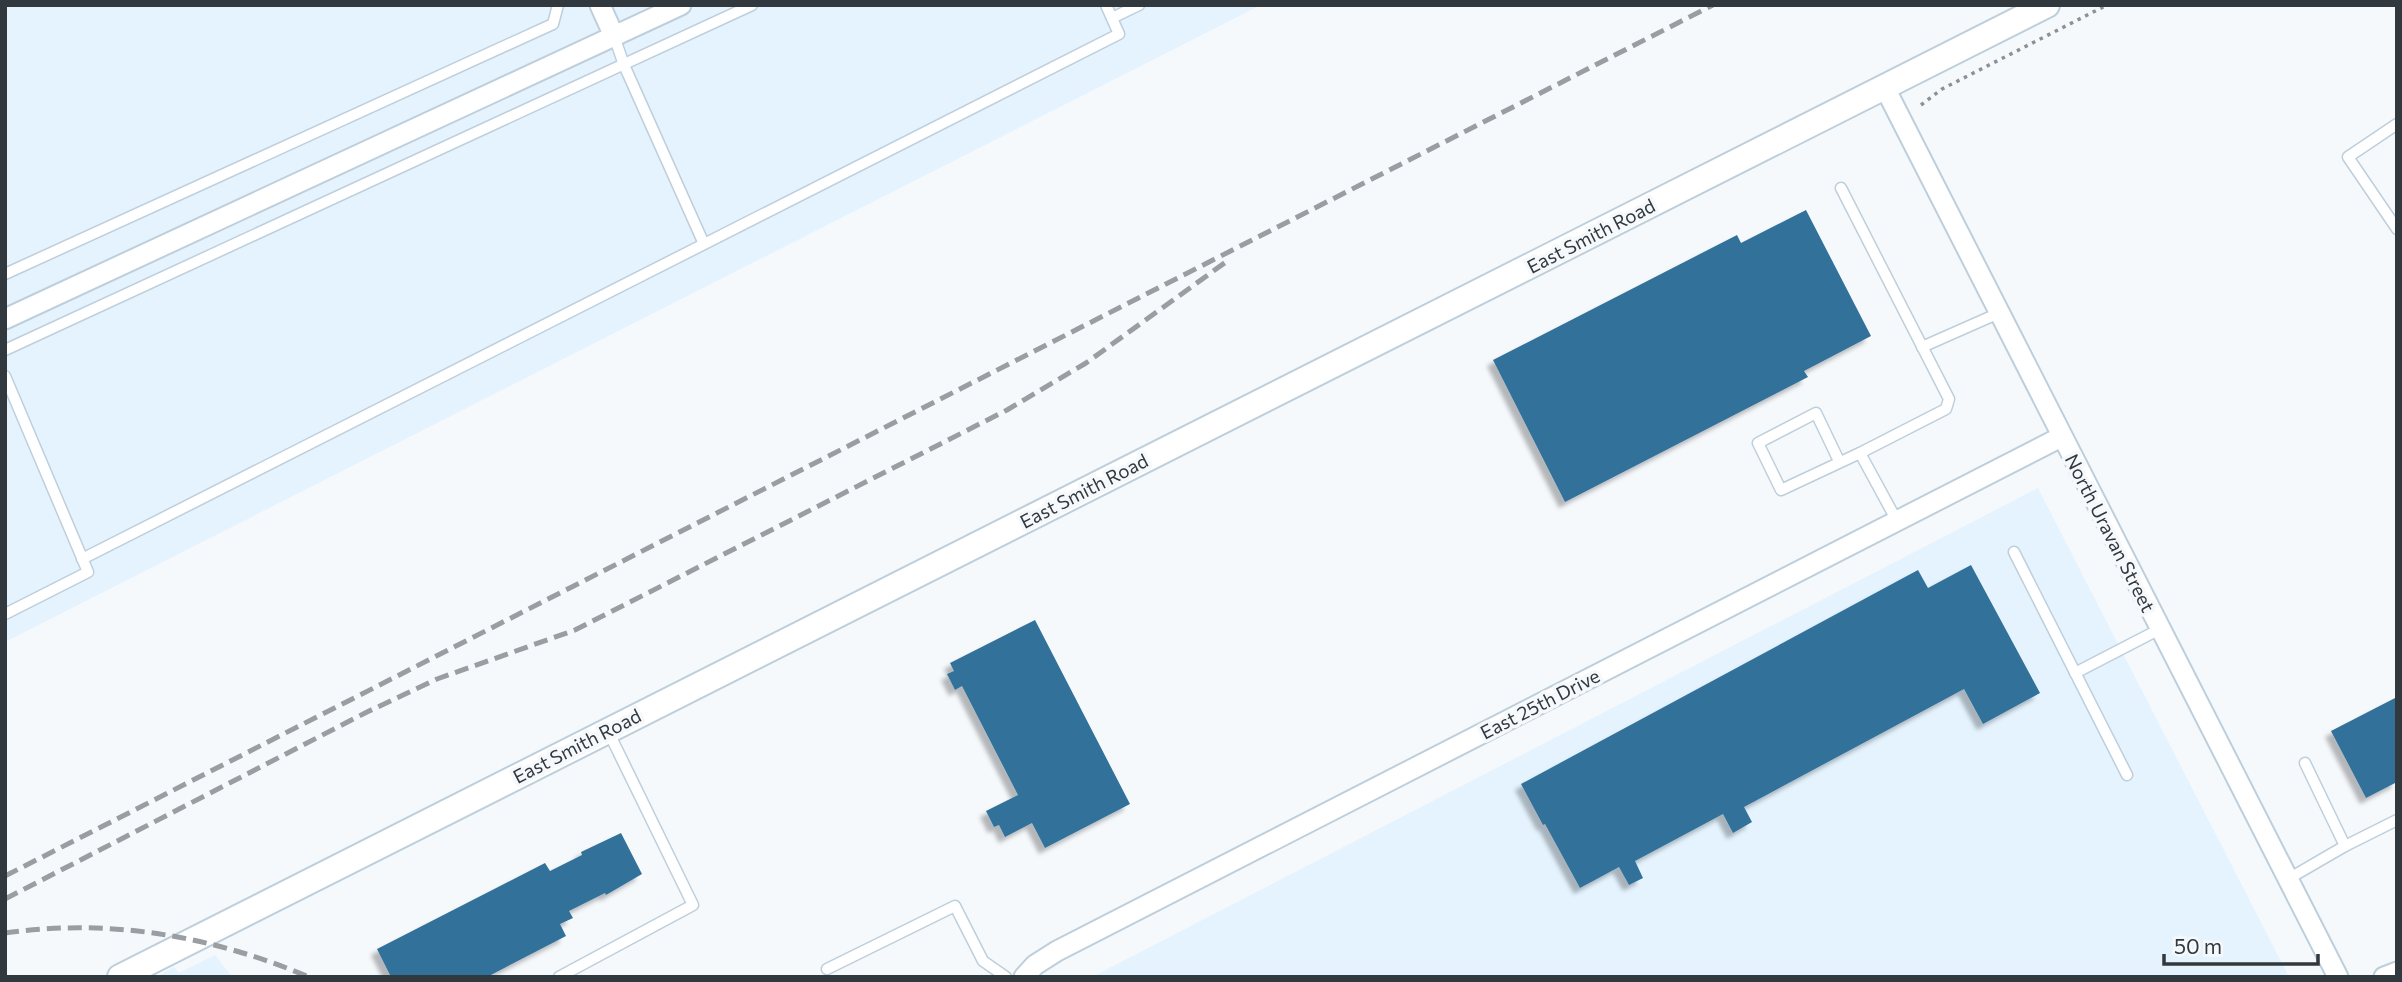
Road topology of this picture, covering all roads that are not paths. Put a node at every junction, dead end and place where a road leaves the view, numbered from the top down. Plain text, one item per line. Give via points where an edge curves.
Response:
1 (558, 5) edge
2 (600, 5) edge
3 (681, 5) edge
4 (752, 5) edge
5 (1106, 5) edge
6 (1139, 5) edge
7 (2047, 5) edge
8 (1112, 18) junction
9 (614, 36) junction
10 (624, 65) junction
11 (1885, 88) junction
12 (2397, 124) edge
13 (1840, 188) dead end
14 (2397, 229) edge
15 (704, 244) junction
16 (5, 274) edge
17 (1999, 313) junction
18 (5, 318) edge
19 (1922, 347) junction
20 (5, 350) edge
21 (5, 376) edge
22 (2062, 437) junction
23 (1860, 453) junction
24 (1839, 461) junction
25 (1897, 521) junction
26 (2014, 552) dead end
27 (82, 559) junction
28 (5, 614) edge
29 (2160, 629) junction
30 (2075, 673) junction
31 (607, 730) junction
32 (2305, 763) dead end
33 (2127, 775) dead end
34 (2397, 820) edge
35 (2345, 846) junction
36 (2288, 879) junction
37 (827, 969) dead end
38 (2397, 972) edge
39 (121, 977) edge
40 (559, 977) edge
41 (1006, 977) edge
42 (1024, 977) edge
43 (2338, 977) edge
44 (2384, 977) edge

1 - 16 lane via 552,24
2 - 9 street
3 - 9 street
4 - 10 lane
5 - 8 lane
6 - 8 lane
7 - 11 street, East Smith Road
8 - 15 lane via 1119,34
9 - 10 lane
9 - 18 street
10 - 15 lane
10 - 20 lane
11 - 17 street, North Uravan Street
11 - 31 street, East Smith Road
12 - 14 lane via 2348,157
13 - 19 lane
15 - 27 lane
17 - 19 lane
17 - 22 street, North Uravan Street
19 - 23 lane via 1949,399 1946,409
21 - 27 lane
22 - 25 street, East 25th Drive
22 - 29 street, North Uravan Street
23 - 24 lane
23 - 25 lane
24 - 24 lane via 1816,413 1758,443 1781,490
25 - 42 street, East 25th Drive via 1057,951
26 - 30 lane
27 - 28 lane via 88,572
29 - 30 lane
29 - 36 street, North Uravan Street
30 - 33 lane
31 - 39 street, East Smith Road
31 - 40 lane via 693,905
32 - 35 lane
34 - 35 lane
35 - 36 lane
36 - 43 street, North Uravan Street
37 - 41 lane via 955,906 983,961
38 - 44 street

